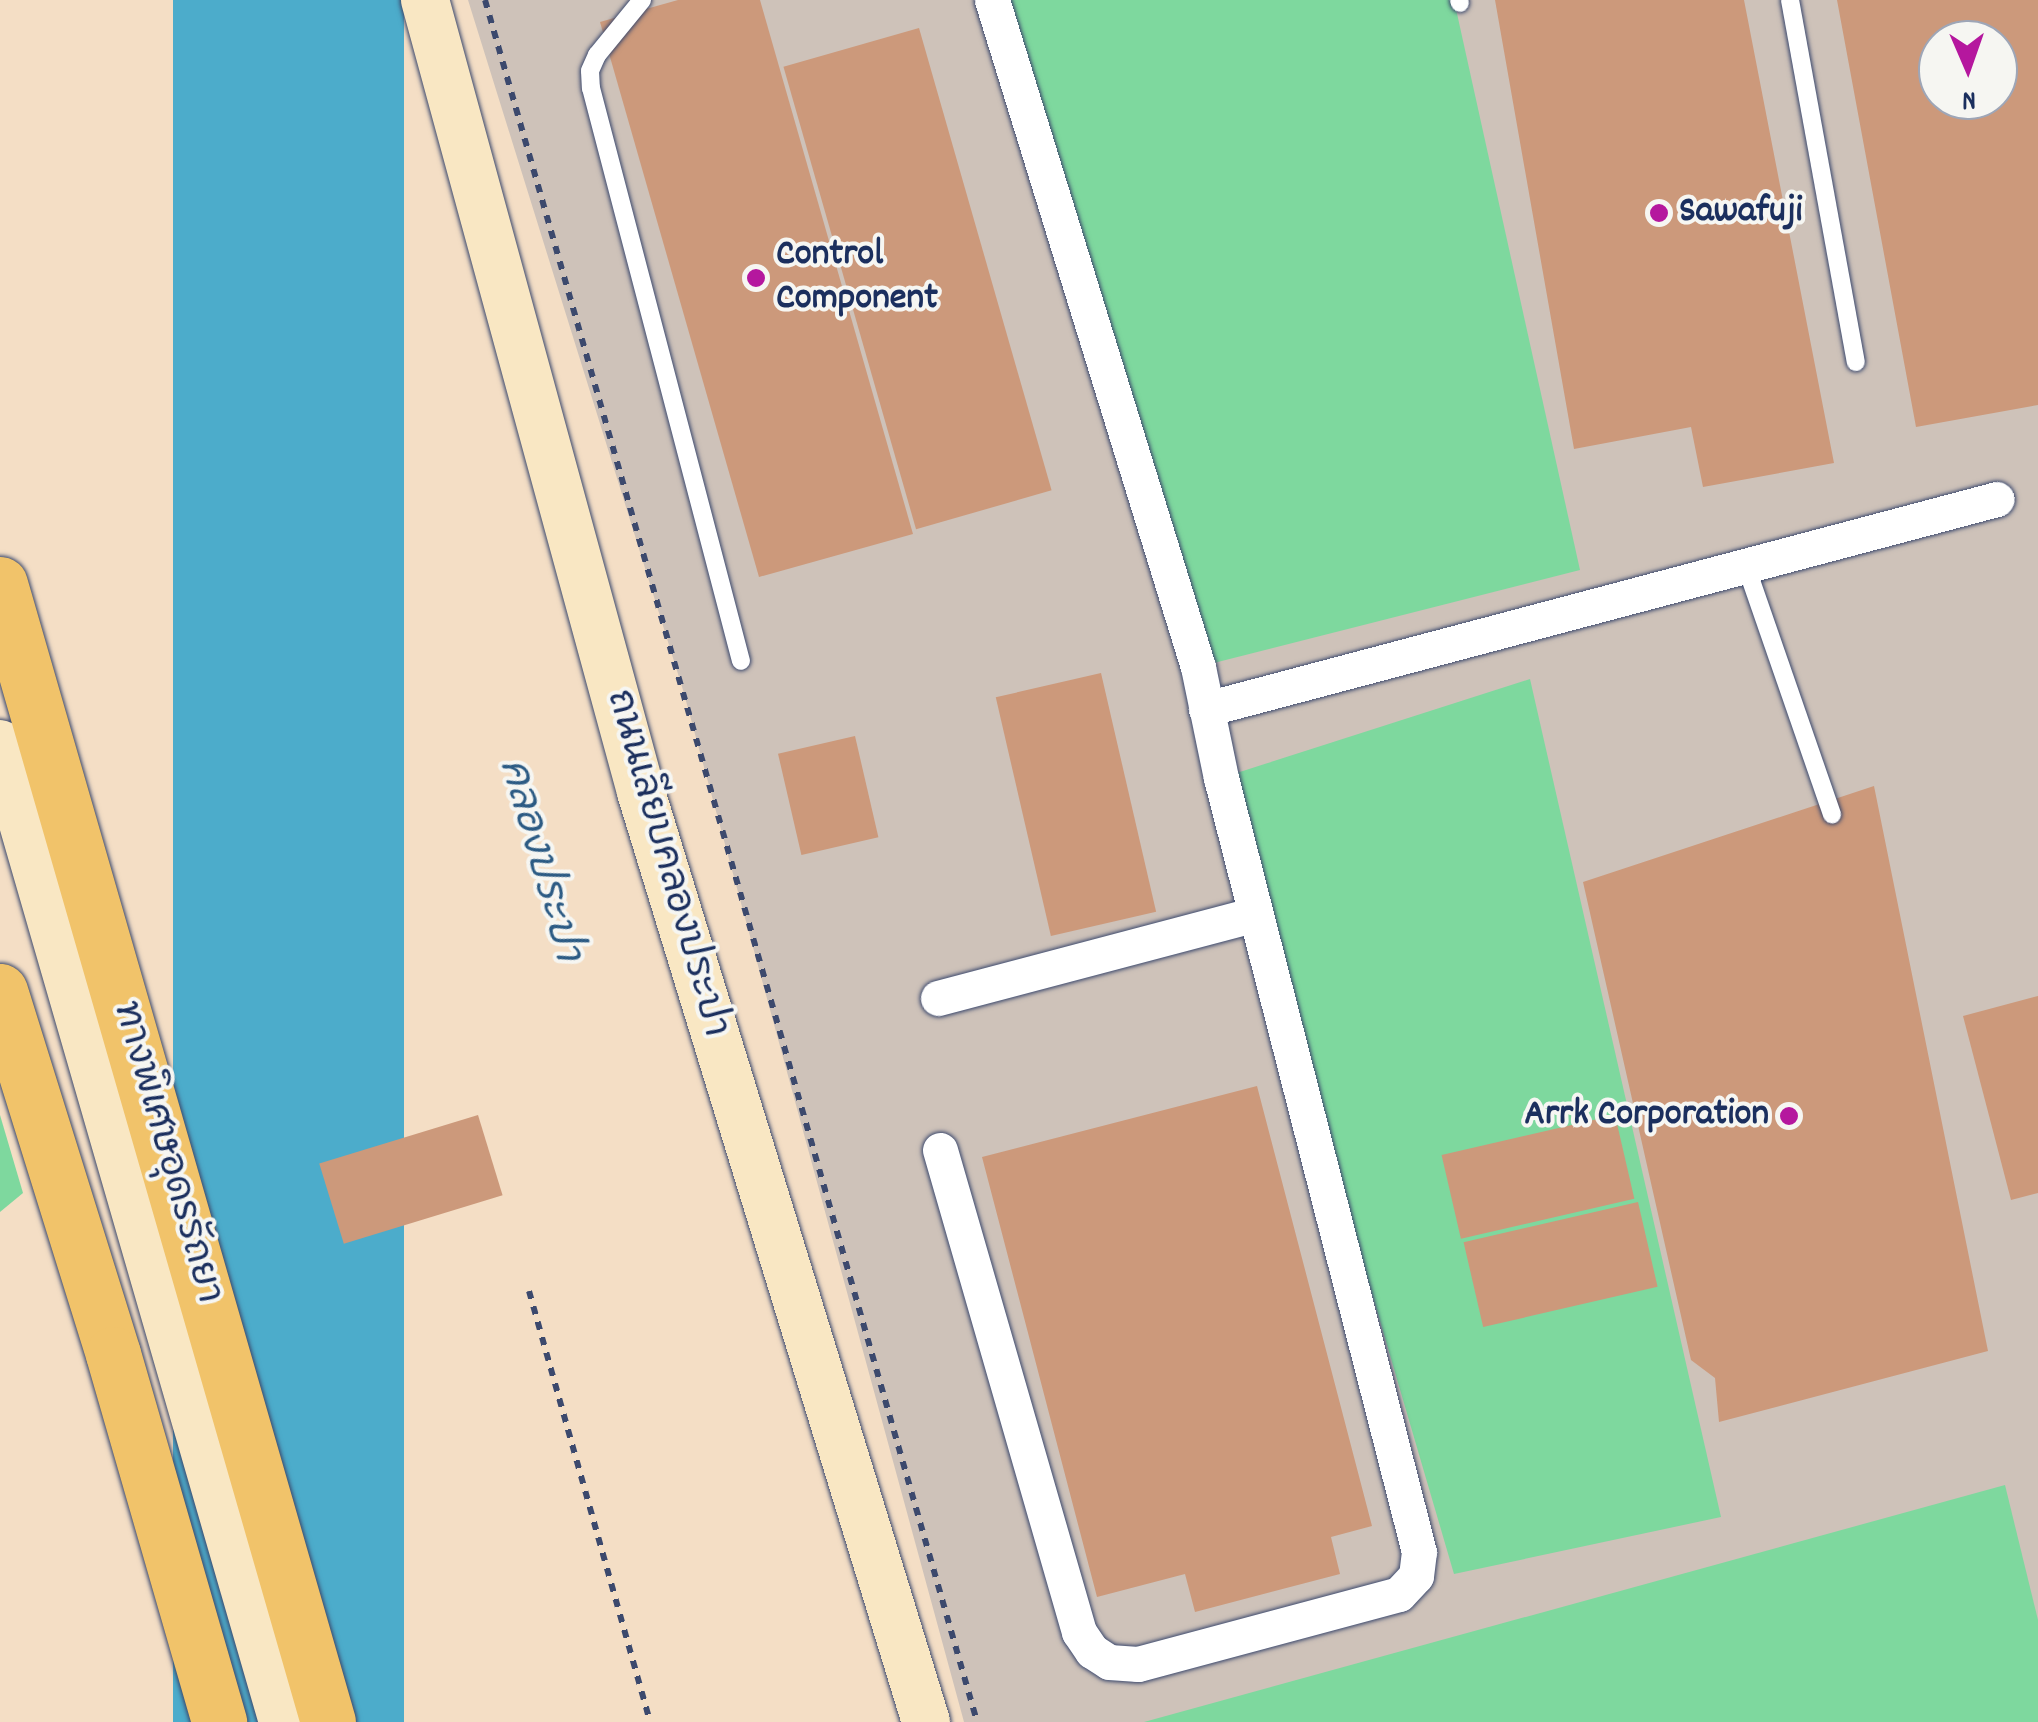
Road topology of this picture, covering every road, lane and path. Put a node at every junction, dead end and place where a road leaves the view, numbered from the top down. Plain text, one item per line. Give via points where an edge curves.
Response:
1 (424, 0) edge
2 (484, 0) edge
3 (642, 0) edge
4 (992, 0) edge
5 (1790, 0) edge
6 (1856, 362) dead end
7 (1998, 500) dead end
8 (1746, 566) junction
9 (0, 584) edge
10 (741, 661) dead end
11 (1206, 709) junction
12 (0, 744) edge
13 (1832, 815) dead end
14 (1255, 914) junction
15 (0, 991) edge
16 (938, 998) dead end
17 (940, 1150) dead end
18 (529, 1291) dead end
19 (219, 1722) edge
20 (283, 1722) edge
21 (328, 1722) edge
22 (650, 1722) edge
23 (926, 1722) edge
24 (977, 1722) edge

1 - 23 street, ถนนเลียบคลองประปา via 641,792
2 - 24 path
3 - 10 lane via 597,55 591,88
4 - 11 street
5 - 6 lane
7 - 8 street
8 - 11 street
8 - 13 lane
9 - 21 highway, ทางพิเศษอุดรรัถยา
11 - 14 street
12 - 20 street
14 - 16 street
14 - 17 street via 1419,1552 1416,1576 1399,1594 1138,1664 1109,1662 1092,1651 1078,1632
15 - 19 highway
18 - 22 path

